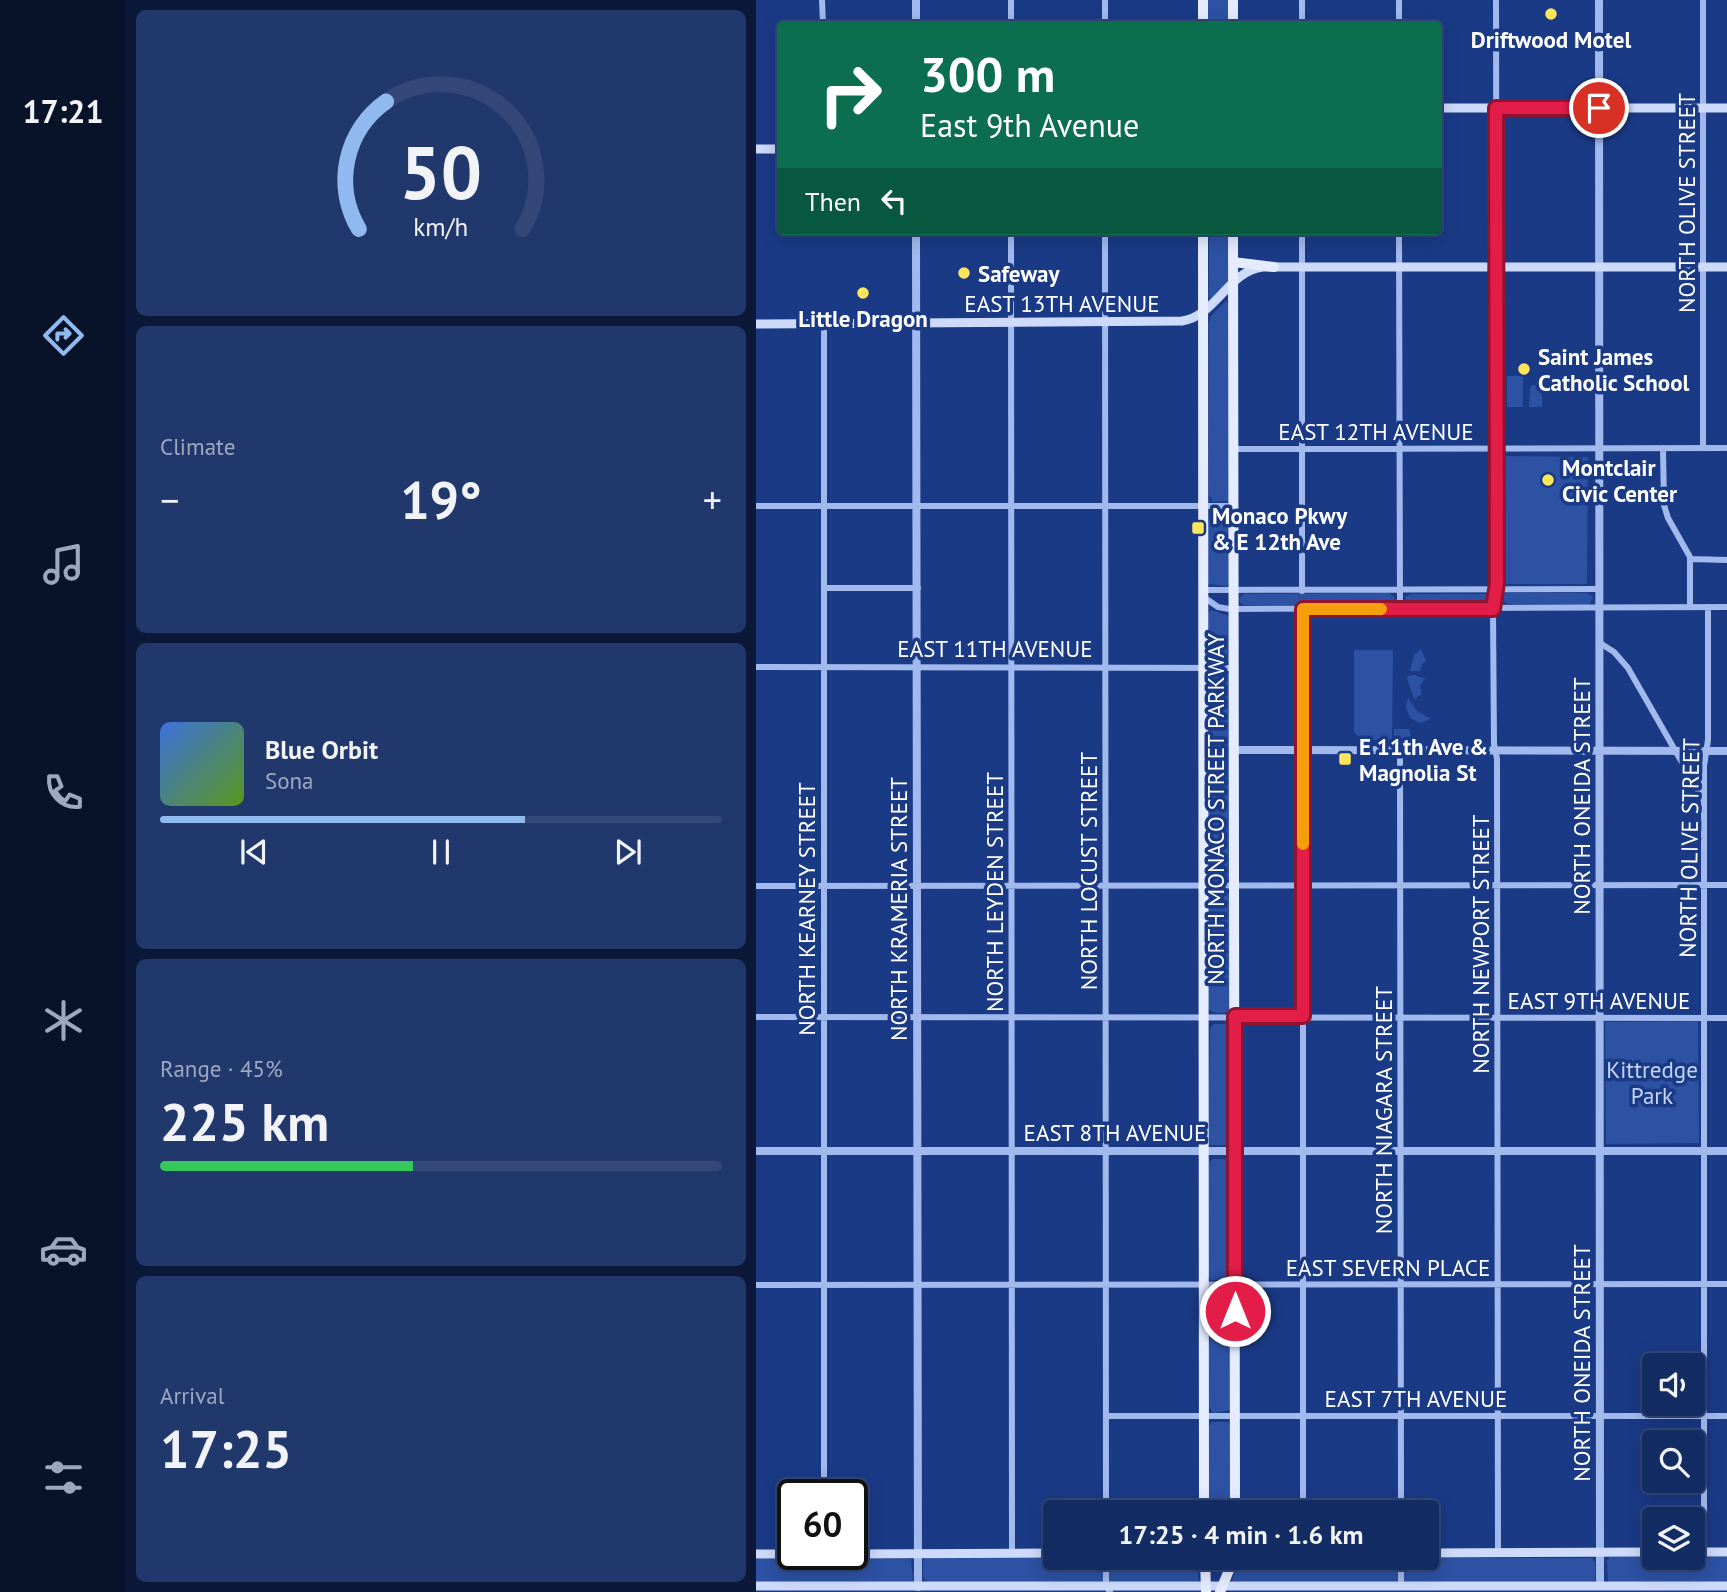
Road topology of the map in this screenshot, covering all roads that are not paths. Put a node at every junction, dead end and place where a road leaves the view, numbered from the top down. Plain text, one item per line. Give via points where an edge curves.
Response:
1 (822, 0) edge
2 (916, 0) edge
3 (1011, 0) edge
4 (1105, 0) edge
5 (1203, 0) edge
6 (1233, 0) edge
7 (1302, 0) edge
8 (1399, 0) edge
9 (1496, 0) edge
10 (1599, 0) edge
11 (1703, 0) edge
12 (822, 21) edge
13 (916, 21) edge
14 (1011, 21) edge
15 (1105, 21) edge
16 (1203, 21) edge
17 (1233, 21) edge
18 (1302, 21) edge
19 (1399, 21) edge
20 (1442, 108) edge
21 (1496, 108) junction
22 (1599, 108) junction
23 (1703, 108) junction
24 (1727, 108) edge
25 (756, 149) edge
26 (777, 149) edge
27 (916, 235) edge
28 (1012, 235) edge
29 (1105, 235) edge
30 (1203, 235) edge
31 (1233, 235) edge
32 (1302, 235) edge
33 (1399, 235) edge
34 (1233, 262) junction
35 (1274, 267) junction
36 (1302, 267) junction
37 (1399, 267) junction
38 (1497, 267) junction
39 (1600, 267) junction
40 (1703, 267) junction
41 (1727, 267) edge
42 (1233, 282) junction
43 (1203, 312) junction
44 (1011, 322) junction
45 (916, 323) junction
46 (1105, 323) junction
47 (756, 324) edge
48 (824, 324) junction
49 (1663, 448) junction
50 (1703, 448) junction
51 (1727, 448) edge
52 (1234, 449) junction
53 (1302, 449) junction
54 (1400, 449) junction
55 (1497, 449) junction
56 (1600, 449) junction
57 (756, 506) edge
58 (824, 506) junction
59 (918, 506) junction
60 (1011, 506) junction
61 (1105, 506) junction
62 (1205, 506) junction
63 (1234, 506) junction
64 (1690, 559) junction
65 (1727, 560) edge
66 (824, 588) junction
67 (918, 588) junction
68 (1497, 589) junction
69 (1600, 589) junction
70 (1400, 590) junction
71 (1234, 591) junction
72 (1302, 591) junction
73 (1204, 594) junction
74 (1600, 607) junction
75 (1690, 607) junction
76 (1709, 607) junction
77 (1727, 607) edge
78 (1234, 609) junction
79 (1303, 609) junction
80 (1400, 609) junction
81 (1493, 609) junction
82 (1600, 643) junction
83 (756, 667) edge
84 (824, 667) junction
85 (918, 667) junction
86 (1012, 667) junction
87 (1105, 667) junction
88 (1205, 668) junction
89 (1235, 668) junction
90 (1234, 750) junction
91 (1303, 751) junction
92 (1400, 751) junction
93 (1495, 751) junction
94 (1600, 751) junction
95 (1675, 751) junction
96 (1706, 751) junction
97 (1727, 751) edge
98 (1704, 801) junction
99 (1303, 885) junction
100 (1401, 885) junction
101 (1497, 885) junction
102 (1600, 885) junction
103 (1705, 885) junction
104 (1727, 885) edge
105 (756, 886) edge
106 (823, 886) junction
107 (918, 886) junction
108 (1012, 886) junction
109 (1106, 886) junction
110 (1205, 886) junction
111 (1235, 886) junction
112 (1105, 1016) junction
113 (1235, 1016) junction
114 (1303, 1016) junction
115 (756, 1017) edge
116 (824, 1017) junction
117 (1011, 1017) junction
118 (1204, 1017) junction
119 (1401, 1017) junction
120 (1497, 1017) junction
121 (918, 1018) junction
122 (1600, 1018) junction
123 (1704, 1018) junction
124 (1727, 1018) edge
125 (756, 1151) edge
126 (918, 1151) junction
127 (1012, 1151) junction
128 (1106, 1151) junction
129 (1204, 1151) junction
130 (1235, 1151) junction
131 (1303, 1151) junction
132 (1401, 1151) junction
133 (1498, 1151) junction
134 (1600, 1151) junction
135 (1704, 1151) junction
136 (1727, 1151) edge
137 (824, 1152) junction
138 (823, 1283) junction
139 (756, 1284) edge
140 (1010, 1284) junction
141 (1105, 1284) junction
142 (1234, 1284) junction
143 (1600, 1284) junction
144 (1704, 1284) junction
145 (1727, 1284) edge
146 (918, 1285) junction
147 (1205, 1285) junction
148 (1303, 1285) junction
149 (1401, 1285) junction
150 (1498, 1285) junction
151 (1704, 1353) edge
152 (1106, 1416) junction
153 (1204, 1416) junction
154 (1235, 1416) junction
155 (1303, 1416) junction
156 (1401, 1416) junction
157 (1497, 1416) junction
158 (1600, 1416) junction
159 (1642, 1416) edge
160 (1704, 1416) edge
161 (1705, 1416) edge
162 (1727, 1416) edge
163 (824, 1479) edge
164 (1106, 1500) edge
165 (1205, 1500) edge
166 (1235, 1500) edge
167 (1303, 1500) edge
168 (1401, 1500) edge
169 (1704, 1507) edge
170 (1600, 1552) junction
171 (1642, 1552) edge
172 (1705, 1552) edge
173 (1727, 1552) edge
174 (918, 1553) junction
175 (1012, 1553) junction
176 (1043, 1553) edge
177 (1439, 1553) edge
178 (1498, 1553) junction
179 (756, 1554) edge
180 (777, 1554) edge
181 (868, 1554) edge
182 (1106, 1570) edge
183 (1205, 1570) edge
184 (1229, 1570) edge
185 (1401, 1570) edge
186 (1401, 1586) junction
187 (1727, 1586) edge
188 (760, 1588) edge
189 (1600, 1589) edge
190 (918, 1590) edge
191 (1106, 1590) edge
192 (1206, 1590) edge
193 (1221, 1590) edge
194 (1303, 1590) edge

1 - 12 street
2 - 13 street
3 - 14 street
4 - 15 street
5 - 16 main road
6 - 17 main road
7 - 18 street
8 - 19 street
9 - 21 street, NORTH NEWPORT STREET
10 - 22 street, NORTH ONEIDA STREET
11 - 23 street, NORTH OLIVE STREET
20 - 21 main road
21 - 22 main road
21 - 38 street, NORTH NEWPORT STREET
22 - 23 main road
22 - 39 street, NORTH ONEIDA STREET
23 - 24 main road
23 - 40 street, NORTH OLIVE STREET
25 - 26 main road
27 - 45 street, NORTH KRAMERIA STREET
28 - 44 street, NORTH LEYDEN STREET
29 - 46 street, NORTH LOCUST STREET
30 - 43 main road, NORTH MONACO STREET PARKWAY
31 - 34 main road, NORTH MONACO STREET PARKWAY
32 - 36 street
33 - 37 street
34 - 35 main road
34 - 42 main road, NORTH MONACO STREET PARKWAY
35 - 36 main road, EAST 13TH AVENUE
35 - 42 main road, EAST 13TH AVENUE via 1252,269
36 - 37 main road, EAST 13TH AVENUE
36 - 53 street
37 - 38 main road, EAST 13TH AVENUE
37 - 54 street
38 - 39 main road, EAST 13TH AVENUE
38 - 55 street, NORTH NEWPORT STREET
39 - 40 main road, EAST 13TH AVENUE
39 - 56 street, NORTH ONEIDA STREET
40 - 41 main road, EAST 13TH AVENUE
40 - 50 street, NORTH OLIVE STREET
42 - 43 main road, EAST 13TH AVENUE
42 - 52 main road, NORTH MONACO STREET PARKWAY
43 - 46 main road, EAST 13TH AVENUE via 1182,321
43 - 62 main road, NORTH MONACO STREET PARKWAY
44 - 45 main road, EAST 13TH AVENUE
44 - 46 main road, EAST 13TH AVENUE
44 - 60 street, NORTH LEYDEN STREET
45 - 48 main road, EAST 13TH AVENUE
45 - 59 street, NORTH KRAMERIA STREET
46 - 61 street, NORTH LOCUST STREET
47 - 48 main road, EAST 13TH AVENUE
48 - 58 street, NORTH KEARNEY STREET
49 - 50 street, EAST 12TH AVENUE
49 - 56 street, EAST 12TH AVENUE
49 - 64 street via 1665,510
50 - 51 street, EAST 12TH AVENUE
52 - 53 street, EAST 12TH AVENUE
52 - 63 main road, NORTH MONACO STREET PARKWAY
53 - 54 street, EAST 12TH AVENUE
53 - 72 street
54 - 55 street, EAST 12TH AVENUE
54 - 70 street
55 - 56 street, EAST 12TH AVENUE
55 - 68 street, NORTH NEWPORT STREET
56 - 69 street, NORTH ONEIDA STREET
57 - 58 street
58 - 59 street
58 - 66 street, NORTH KEARNEY STREET
59 - 60 street
59 - 67 street, NORTH KRAMERIA STREET
60 - 61 street
60 - 86 street, NORTH LEYDEN STREET
61 - 62 street
61 - 87 street, NORTH LOCUST STREET
62 - 63 street
62 - 73 main road, NORTH MONACO STREET PARKWAY
63 - 71 main road, NORTH MONACO STREET PARKWAY
64 - 65 street
64 - 75 street
66 - 67 street
66 - 84 street, NORTH KEARNEY STREET
67 - 85 street, NORTH KRAMERIA STREET
68 - 69 street
68 - 70 street
68 - 81 street, NORTH NEWPORT STREET
69 - 74 street, NORTH ONEIDA STREET
70 - 72 street
70 - 80 street
71 - 72 street
71 - 73 street
71 - 78 main road, NORTH MONACO STREET PARKWAY
73 - 78 street via 1218,607
73 - 88 main road, NORTH MONACO STREET PARKWAY
74 - 75 street
74 - 81 street
74 - 82 street, NORTH ONEIDA STREET
75 - 76 street
76 - 77 street
76 - 96 street, NORTH OLIVE STREET
78 - 79 street
78 - 89 main road, NORTH MONACO STREET PARKWAY
79 - 80 street
79 - 91 street
80 - 81 street
81 - 93 street, NORTH NEWPORT STREET
82 - 94 street, NORTH ONEIDA STREET
82 - 95 street via 1623,662
83 - 84 street, EAST 11TH AVENUE
84 - 85 street, EAST 11TH AVENUE
84 - 106 street, NORTH KEARNEY STREET
85 - 86 street, EAST 11TH AVENUE
85 - 107 street, NORTH KRAMERIA STREET
86 - 87 street, EAST 11TH AVENUE
86 - 108 street, NORTH LEYDEN STREET
87 - 88 street, EAST 11TH AVENUE
87 - 109 street, NORTH LOCUST STREET
88 - 89 street, EAST 11TH AVENUE
88 - 110 main road, NORTH MONACO STREET PARKWAY
89 - 90 main road, NORTH MONACO STREET PARKWAY
90 - 91 street
90 - 111 main road, NORTH MONACO STREET PARKWAY
91 - 92 street
91 - 99 street
92 - 93 street
92 - 100 street, NORTH NIAGARA STREET
93 - 94 street
93 - 101 street, NORTH NEWPORT STREET
94 - 95 street
94 - 102 street, NORTH ONEIDA STREET
95 - 96 street
95 - 98 street
96 - 97 street
96 - 98 street, NORTH OLIVE STREET
98 - 103 street, NORTH OLIVE STREET
99 - 100 street
99 - 111 street
99 - 114 street
100 - 101 street
100 - 119 street, NORTH NIAGARA STREET
101 - 102 street
101 - 120 street, NORTH NEWPORT STREET
102 - 103 street
102 - 122 street, NORTH ONEIDA STREET
103 - 104 street
103 - 123 street, NORTH OLIVE STREET
105 - 106 street
106 - 107 street
106 - 116 street, NORTH KEARNEY STREET
107 - 108 street
107 - 121 street, NORTH KRAMERIA STREET
108 - 109 street
108 - 117 street, NORTH LEYDEN STREET
109 - 110 street
109 - 112 street, NORTH LOCUST STREET
110 - 111 street
110 - 118 main road, NORTH MONACO STREET PARKWAY
111 - 113 main road, NORTH MONACO STREET PARKWAY
112 - 117 street, EAST 9TH AVENUE
112 - 118 street, EAST 9TH AVENUE
112 - 128 street, NORTH LOCUST STREET
113 - 114 street, EAST 9TH AVENUE
113 - 118 street, EAST 9TH AVENUE
113 - 130 main road, NORTH MONACO STREET PARKWAY
114 - 119 street, EAST 9TH AVENUE
114 - 131 street
115 - 116 street, EAST 9TH AVENUE
116 - 121 street, EAST 9TH AVENUE
116 - 137 street, NORTH KEARNEY STREET
117 - 121 street, EAST 9TH AVENUE
117 - 127 street, NORTH LEYDEN STREET
118 - 129 main road, NORTH MONACO STREET PARKWAY
119 - 120 street, EAST 9TH AVENUE
119 - 132 street, NORTH NIAGARA STREET
120 - 122 street, EAST 9TH AVENUE
120 - 133 street, NORTH NEWPORT STREET
121 - 126 street, NORTH KRAMERIA STREET
122 - 123 street, EAST 9TH AVENUE
122 - 134 street, NORTH ONEIDA STREET
123 - 124 street, EAST 9TH AVENUE
123 - 135 street, NORTH OLIVE STREET
125 - 137 street, EAST 8TH AVENUE
126 - 127 street, EAST 8TH AVENUE
126 - 137 street, EAST 8TH AVENUE
126 - 146 street, NORTH KRAMERIA STREET
127 - 128 street, EAST 8TH AVENUE
127 - 140 street, NORTH LEYDEN STREET
128 - 129 street, EAST 8TH AVENUE
128 - 141 street, NORTH LOCUST STREET
129 - 130 street, EAST 8TH AVENUE
129 - 147 main road, NORTH MONACO STREET PARKWAY
130 - 131 street, EAST 8TH AVENUE
130 - 142 main road, NORTH MONACO STREET PARKWAY
131 - 132 street, EAST 8TH AVENUE
131 - 148 street
132 - 133 street, EAST 8TH AVENUE
132 - 149 street, NORTH NIAGARA STREET
133 - 134 street, EAST 8TH AVENUE
133 - 150 street, NORTH NEWPORT STREET
134 - 135 street, EAST 8TH AVENUE
134 - 143 street, NORTH ONEIDA STREET
135 - 136 street, EAST 8TH AVENUE
135 - 144 street, NORTH OLIVE STREET
137 - 138 street, NORTH KEARNEY STREET
138 - 139 street, EAST SEVERN PLACE
138 - 146 street, EAST SEVERN PLACE
138 - 163 street, NORTH KEARNEY STREET
140 - 141 street, EAST SEVERN PLACE
140 - 146 street, EAST SEVERN PLACE
140 - 175 street, NORTH LEYDEN STREET
141 - 147 street, EAST SEVERN PLACE
141 - 152 street, NORTH LOCUST STREET
142 - 147 street, EAST SEVERN PLACE
142 - 148 street, EAST SEVERN PLACE
142 - 154 main road, NORTH MONACO STREET PARKWAY
143 - 144 street, EAST SEVERN PLACE
143 - 150 street, EAST SEVERN PLACE
143 - 158 street, NORTH ONEIDA STREET
144 - 145 street, EAST SEVERN PLACE
144 - 151 street, NORTH OLIVE STREET
146 - 174 street, NORTH KRAMERIA STREET
147 - 153 main road, NORTH MONACO STREET PARKWAY
148 - 149 street, EAST SEVERN PLACE
148 - 155 street
149 - 150 street, EAST SEVERN PLACE
149 - 156 street, NORTH NIAGARA STREET
150 - 157 street, NORTH NEWPORT STREET
152 - 153 street, EAST 7TH AVENUE
152 - 164 street, NORTH LOCUST STREET
153 - 154 street, EAST 7TH AVENUE
153 - 165 main road, NORTH MONACO STREET PARKWAY
154 - 155 street, EAST 7TH AVENUE
154 - 166 main road, NORTH MONACO STREET PARKWAY
155 - 156 street, EAST 7TH AVENUE
155 - 167 street
156 - 157 street, EAST 7TH AVENUE
156 - 168 street, NORTH NIAGARA STREET
157 - 158 street, EAST 7TH AVENUE
157 - 178 street, NORTH NEWPORT STREET
158 - 159 street, EAST 7TH AVENUE
158 - 170 street, NORTH ONEIDA STREET
160 - 169 street, NORTH OLIVE STREET
161 - 162 street, EAST 7TH AVENUE
170 - 171 main road
170 - 178 main road
170 - 189 street, NORTH ONEIDA STREET
172 - 173 main road
174 - 175 main road
174 - 181 main road
174 - 190 street, NORTH KRAMERIA STREET
175 - 176 main road
177 - 178 main road
179 - 180 main road
182 - 191 street
183 - 192 main road
184 - 193 main road
185 - 186 street
186 - 189 main road
186 - 194 main road
187 - 189 main road
188 - 190 main road
190 - 191 main road
191 - 192 main road
192 - 193 main road
193 - 194 main road

